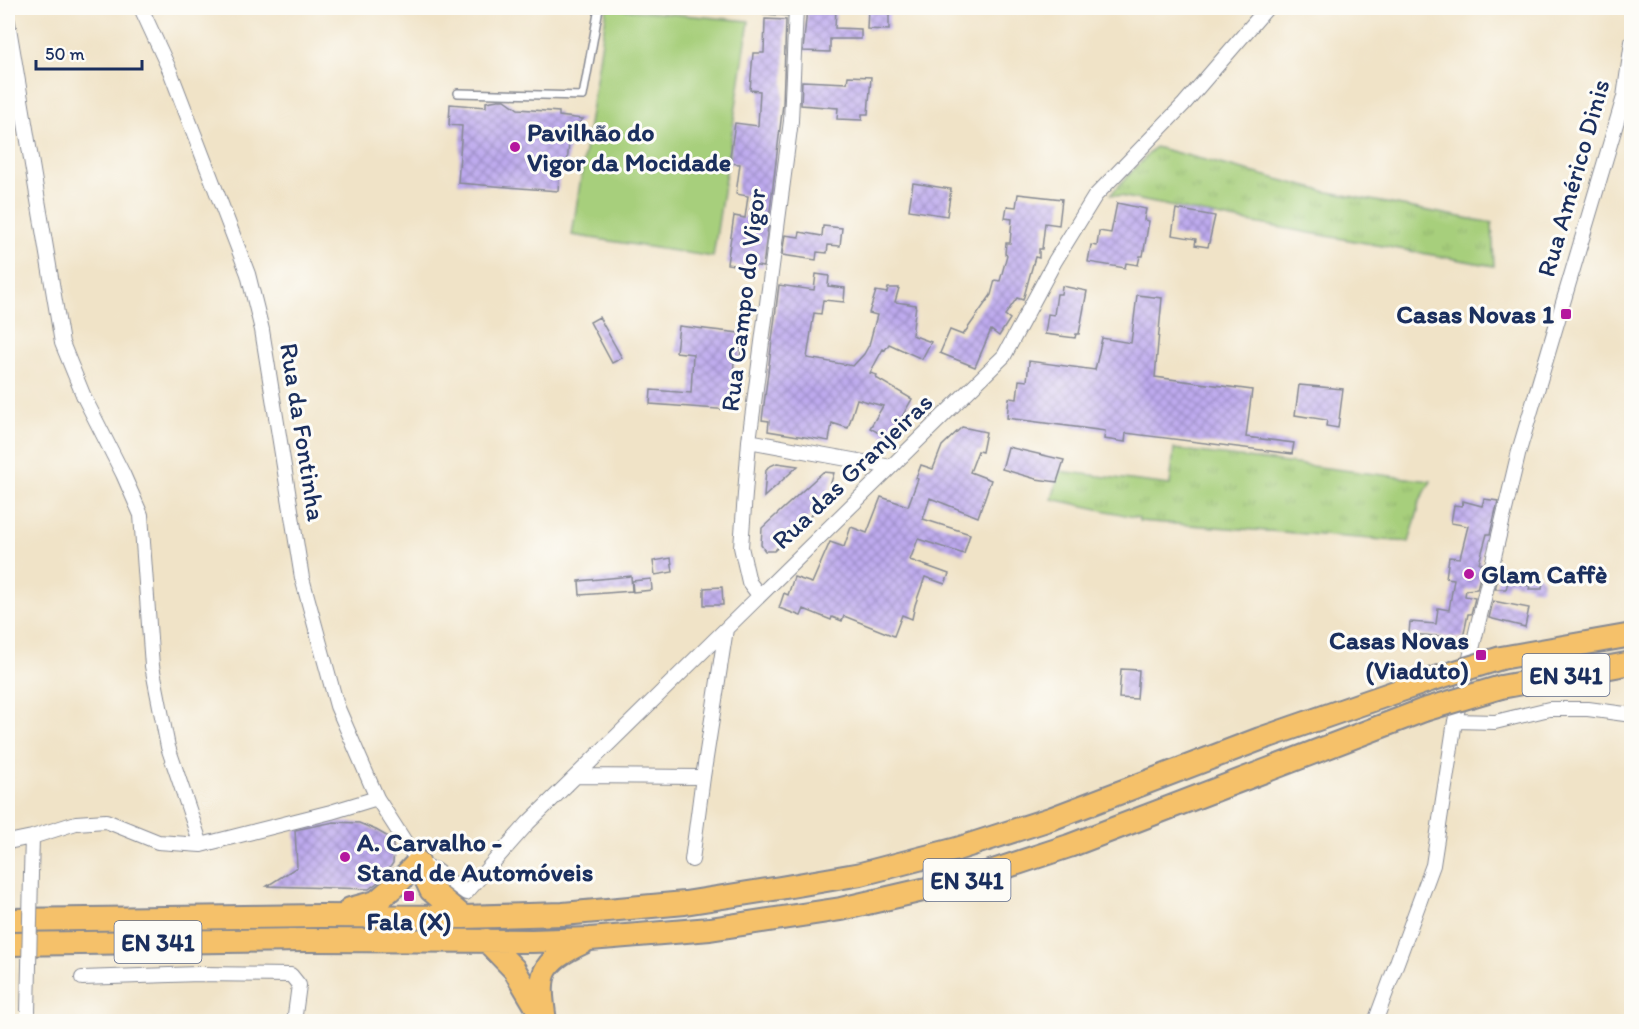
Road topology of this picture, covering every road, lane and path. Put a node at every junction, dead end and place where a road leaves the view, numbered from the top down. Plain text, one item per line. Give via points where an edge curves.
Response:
1 (141, 8) edge
2 (599, 8) edge
3 (741, 8) edge
4 (1268, 8) edge
5 (796, 10) edge
6 (8, 22) edge
7 (1632, 42) edge
8 (458, 93) dead end
9 (749, 441) junction
10 (891, 466) junction
11 (759, 596) junction
12 (726, 629) junction
13 (1632, 635) edge
14 (1632, 663) edge
15 (1632, 715) edge
16 (1455, 721) junction
17 (576, 776) junction
18 (703, 777) junction
19 (377, 798) junction
20 (32, 837) junction
21 (8, 842) edge
22 (201, 844) junction
23 (692, 860) dead end
24 (418, 861) junction
25 (322, 916) junction
26 (463, 917) junction
27 (8, 920) edge
28 (590, 939) junction
29 (486, 940) junction
30 (8, 944) edge
31 (82, 978) dead end
32 (28, 1017) edge
33 (545, 1021) edge
34 (294, 1022) edge
35 (1376, 1022) edge

1 - 19 street, Rua da Fontinha via 170,71 248,274 262,330 302,578 337,706
2 - 8 lane via 583,96
3 - 5 lane
4 - 10 street, Rua das Granjeiras via 1184,104 1095,196 1004,356
5 - 9 street, Rua Campo do Vigor via 790,121
6 - 22 street via 62,343 141,515 152,666 168,747
7 - 16 street, Rua Américo Dinis via 1624,97 1519,451
9 - 10 street
9 - 11 street, Rua Campo do Vigor via 741,547 749,582
10 - 11 street, Rua das Granjeiras
11 - 12 street, Rua das Granjeiras
12 - 17 street, Rua das Granjeiras
12 - 18 street
13 - 26 highway, EN 341, bridge via 1502,658 1430,680 1260,739 1053,818 861,874 685,903 563,914
14 - 28 highway, EN 341, bridge via 1501,687 1424,710 1069,846 966,880 841,909 710,929
15 - 16 street via 1588,709 1550,710 1495,722
16 - 35 street, Rua Américo Dinis via 1433,865
17 - 18 street
17 - 24 street, Rua das Granjeiras via 466,893
18 - 23 street
19 - 22 street
19 - 24 street, Rua da Fontinha
20 - 21 street
20 - 22 street via 76,823 106,821 158,842
20 - 32 street, bridge
24 - 25 highway via 376,902
24 - 26 highway via 431,890
25 - 26 highway, EN 341
25 - 27 highway, EN 341
28 - 29 highway, EN 341
28 - 33 highway via 564,951 549,965 542,978 541,992
29 - 30 highway, EN 341
29 - 33 highway via 514,969
31 - 34 street via 291,975 299,985

